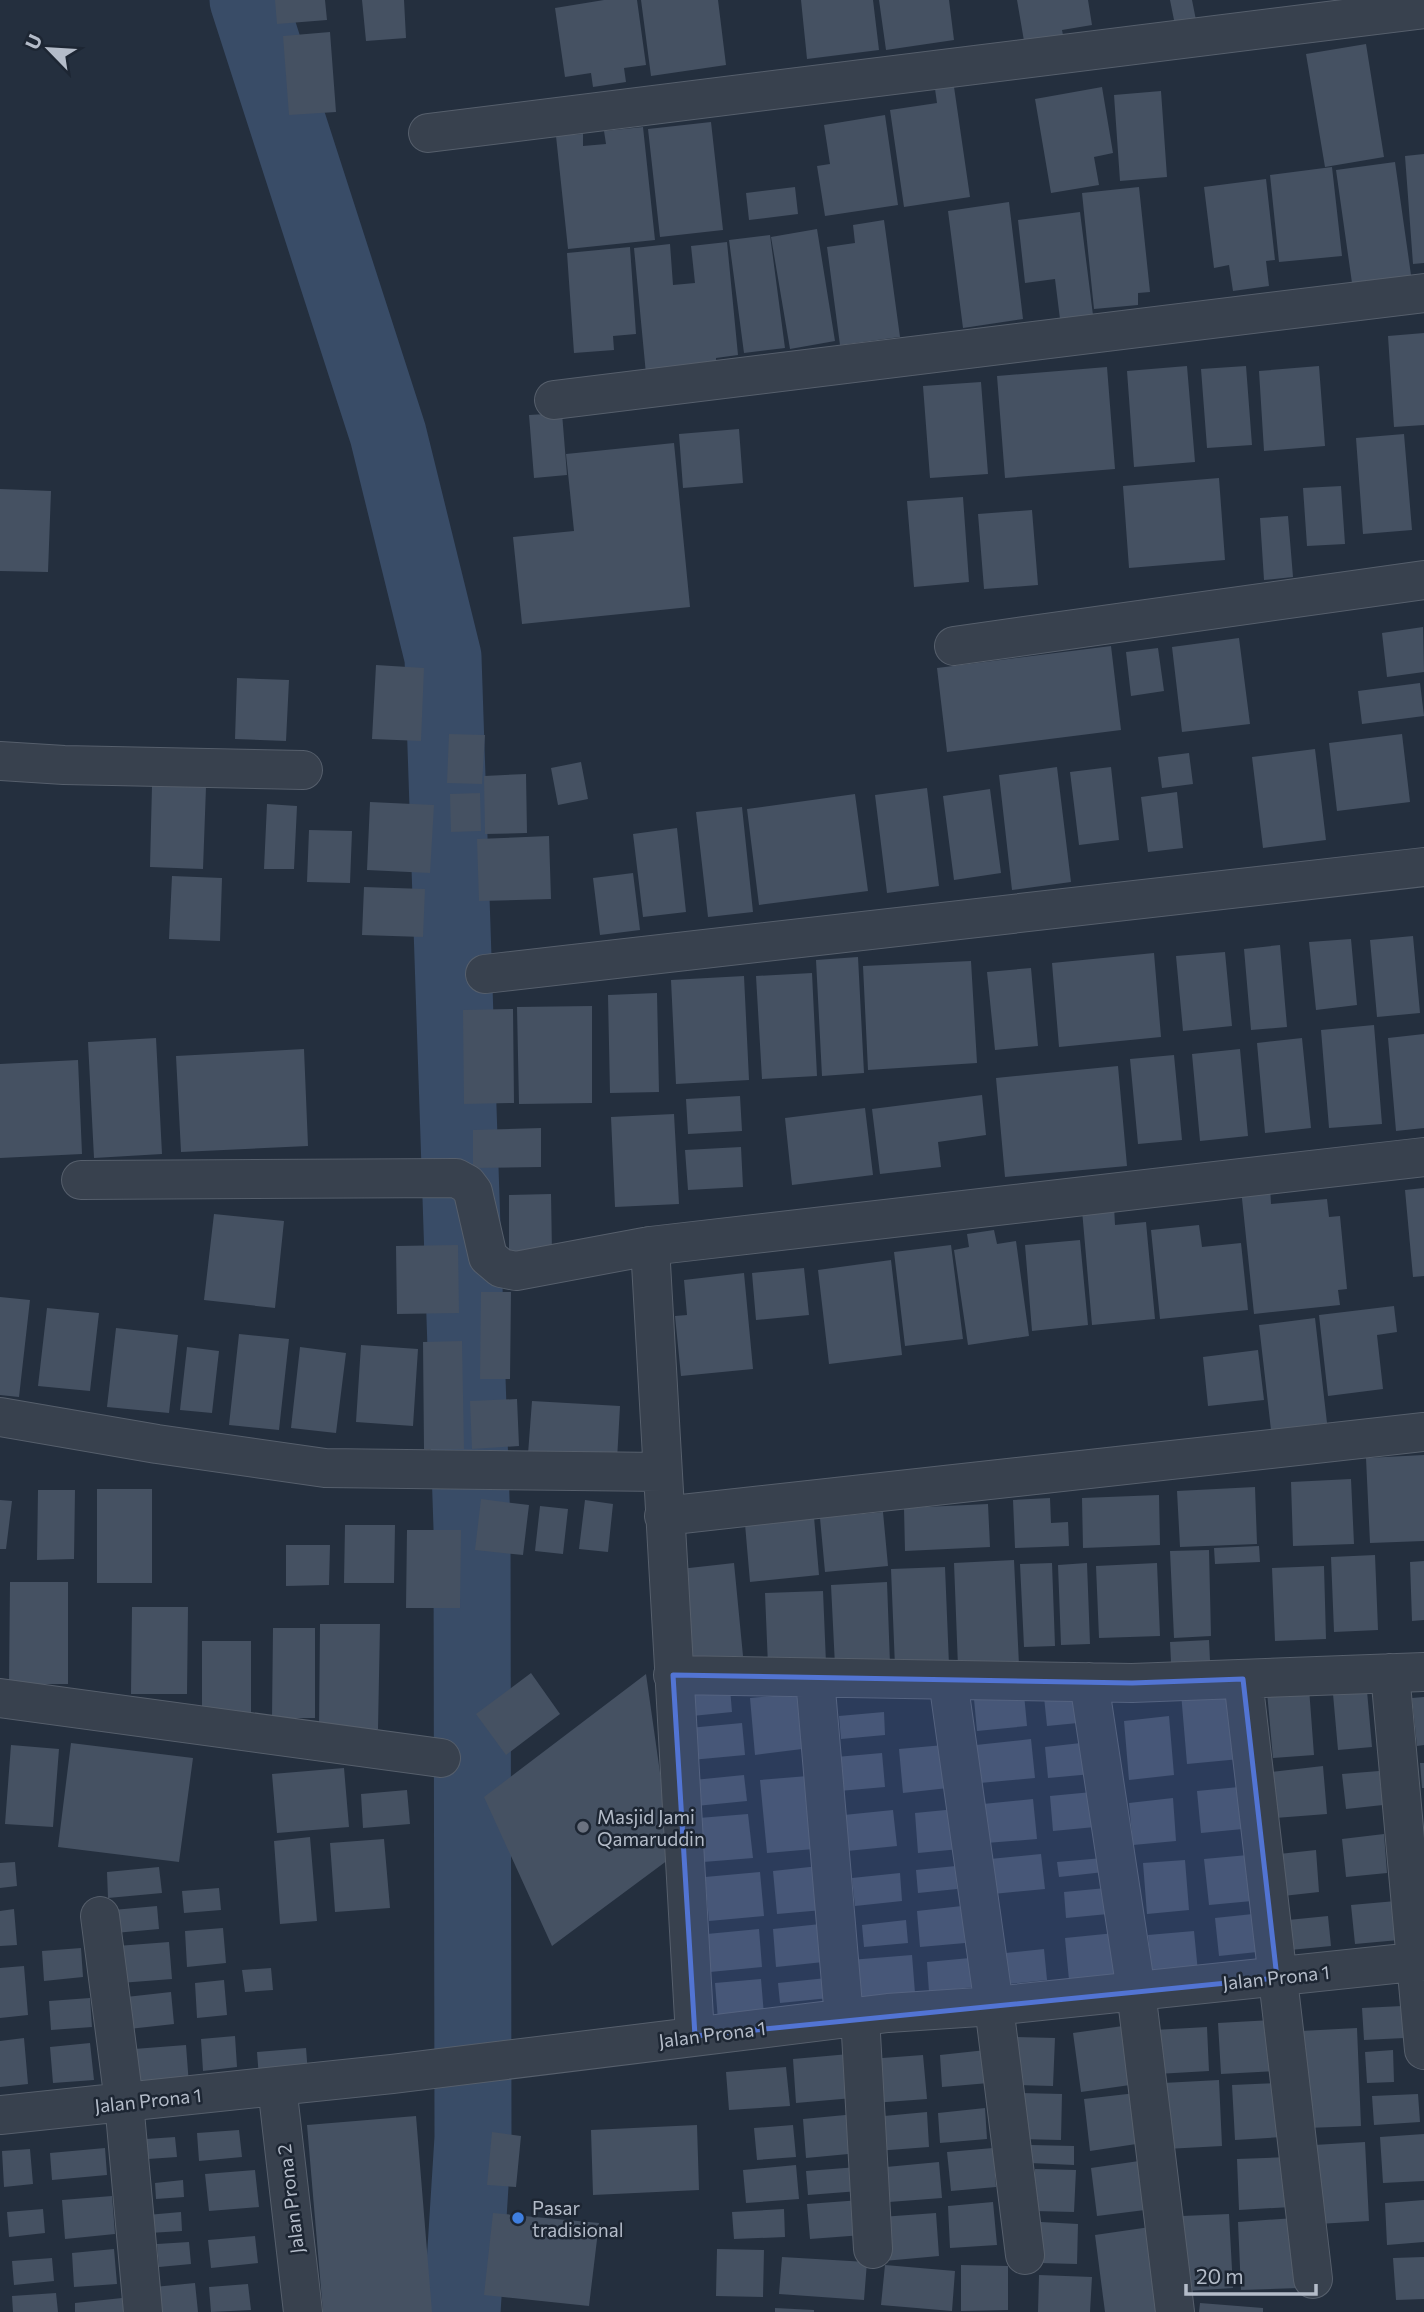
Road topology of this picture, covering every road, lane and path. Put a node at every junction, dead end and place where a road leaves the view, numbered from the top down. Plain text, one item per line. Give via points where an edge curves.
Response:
1 (1424, 9) edge
2 (428, 133) dead end
3 (1424, 293) edge
4 (554, 400) dead end
5 (1424, 580) edge
6 (954, 646) dead end
7 (0, 761) edge
8 (303, 770) dead end
9 (1424, 867) edge
10 (485, 974) dead end
11 (1424, 1157) edge
12 (81, 1180) dead end
13 (650, 1246) junction
14 (0, 1417) edge
15 (1424, 1432) edge
16 (662, 1472) junction
17 (664, 1516) junction
18 (1407, 1672) edge
19 (673, 1675) junction
20 (815, 1678) junction
21 (1243, 1679) junction
22 (948, 1680) junction
23 (1089, 1682) junction
24 (0, 1699) edge
25 (441, 1758) dead end
26 (100, 1916) dead end
27 (1420, 1961) edge
28 (1277, 1978) junction
29 (1136, 1991) junction
30 (994, 2006) junction
31 (852, 2017) junction
32 (695, 2036) junction
33 (1424, 2050) edge
34 (277, 2086) junction
35 (124, 2102) junction
36 (0, 2115) edge
37 (873, 2249) dead end
38 (1025, 2255) dead end
39 (1313, 2279) dead end
40 (144, 2312) edge
41 (303, 2312) edge
42 (1175, 2312) edge

1 - 2 street
3 - 4 street
5 - 6 street
7 - 8 street
9 - 10 street
11 - 13 street
12 - 13 street via 456,1178 473,1192 488,1257 501,1268 516,1271
13 - 16 street
14 - 16 street via 325,1468
15 - 17 street
16 - 17 street
17 - 19 street
18 - 21 street
18 - 27 street
19 - 20 street
19 - 32 street
20 - 22 street
20 - 31 street
21 - 23 street
21 - 28 street
22 - 23 street
22 - 30 street
23 - 29 street
24 - 25 street
26 - 35 street
27 - 28 street, Jalan Prona 1
27 - 33 street
28 - 29 street, Jalan Prona 1
28 - 39 street
29 - 30 street, Jalan Prona 1
29 - 42 street
30 - 31 street, Jalan Prona 1
30 - 38 street
31 - 32 street, Jalan Prona 1
31 - 37 street
32 - 34 street, Jalan Prona 1
34 - 35 street, Jalan Prona 1
34 - 41 street, Jalan Prona 2
35 - 36 street, Jalan Prona 1
35 - 40 street

